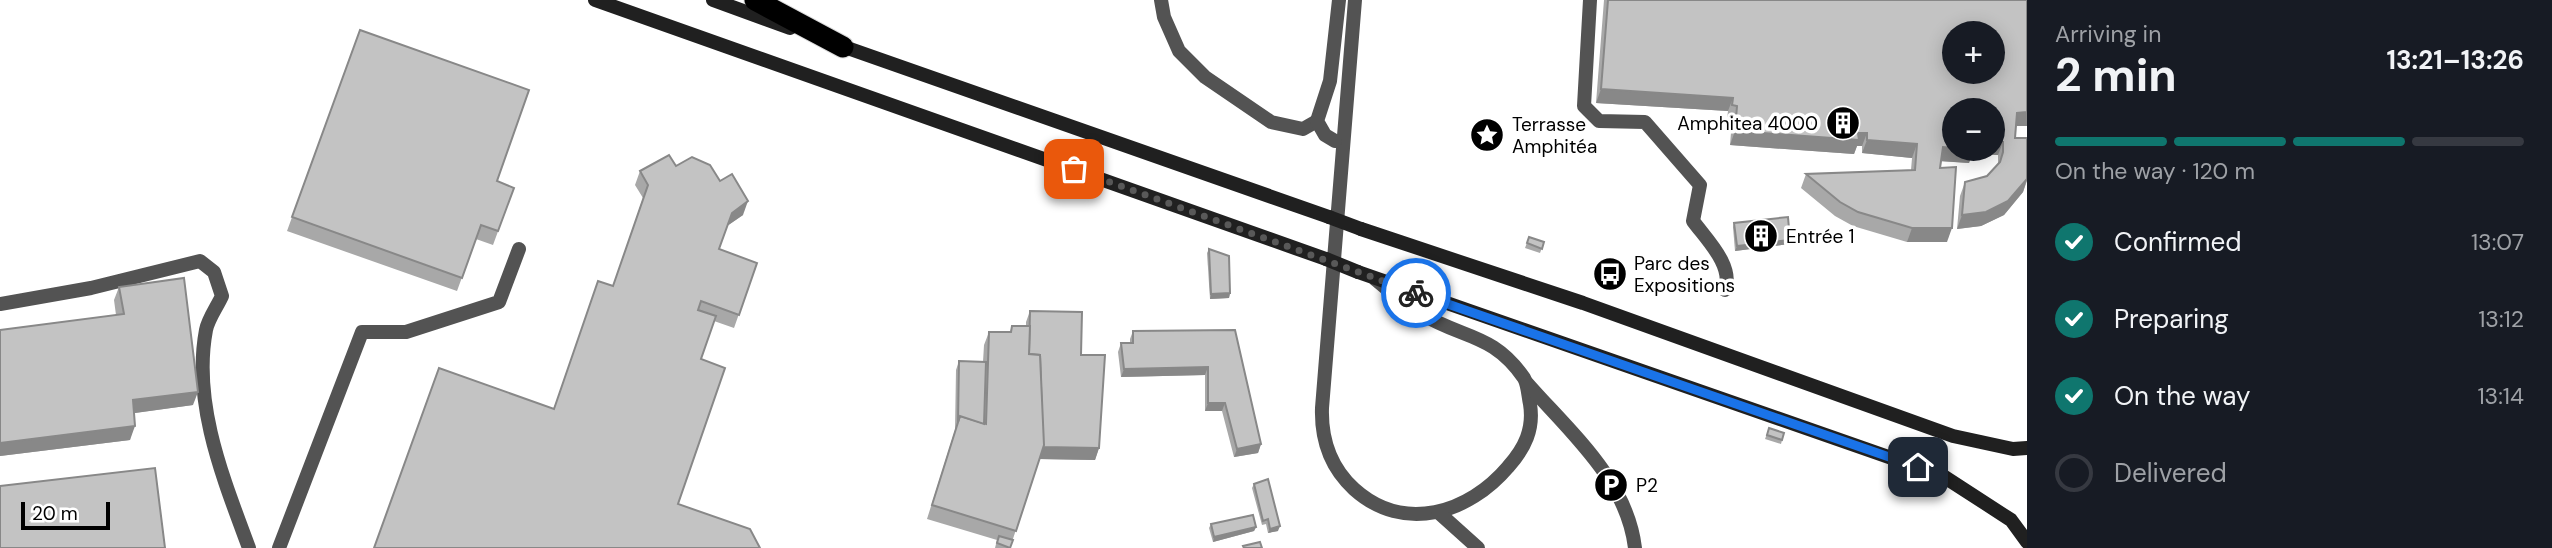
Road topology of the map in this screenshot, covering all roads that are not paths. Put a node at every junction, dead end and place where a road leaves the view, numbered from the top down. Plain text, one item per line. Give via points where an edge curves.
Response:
1 (595, 0) edge
2 (713, 0) edge
3 (755, 0) edge
4 (1161, 0) edge
5 (1339, 0) edge
6 (1355, 0) edge
7 (1590, 0) edge
8 (843, 47) junction
9 (1317, 121) junction
10 (1335, 141) dead end
11 (519, 249) dead end
12 (1374, 278) junction
13 (1725, 290) dead end
14 (0, 304) edge
15 (1526, 382) junction
16 (2027, 448) edge
17 (1438, 512) junction
18 (2027, 542) edge
19 (249, 548) edge
20 (279, 548) edge
21 (1478, 548) edge
22 (1635, 548) edge

1 - 12 main road, bridge
2 - 8 main road
3 - 8 highway
4 - 9 lane via 1179,51 1205,77 1271,122 1303,129
5 - 9 lane via 1330,81
6 - 17 lane via 1323,436 1335,467 1360,494 1392,511
7 - 13 lane via 1584,106 1599,121 1645,122 1700,186 1693,221 1725,267
8 - 16 main road, bridge via 1953,436
9 - 10 lane
11 - 20 lane via 499,302 406,332 362,332
12 - 15 lane via 1423,315 1488,342
12 - 18 main road via 1942,476 2011,520
14 - 19 lane via 200,261 214,272 222,296 206,328 203,400 225,483
15 - 17 lane via 1531,425 1520,454 1486,490
15 - 22 lane via 1616,488 1629,516
17 - 21 lane

